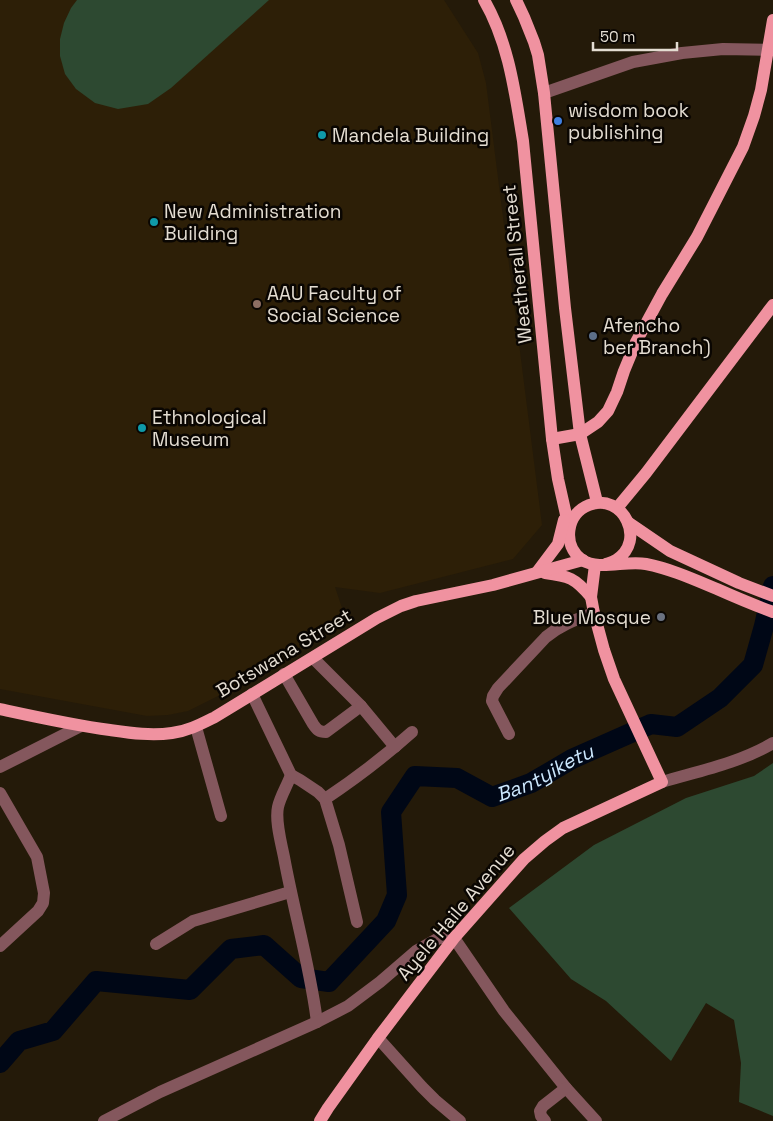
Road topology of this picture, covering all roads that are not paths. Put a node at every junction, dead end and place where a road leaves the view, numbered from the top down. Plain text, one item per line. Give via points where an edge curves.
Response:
1 (484, 0) edge
2 (516, 0) edge
3 (773, 20) edge
4 (771, 50) edge
5 (544, 93) junction
6 (773, 305) edge
7 (580, 434) junction
8 (552, 439) junction
9 (598, 502) junction
10 (617, 508) junction
11 (566, 513) junction
12 (629, 524) junction
13 (569, 528) junction
14 (594, 563) junction
15 (537, 572) junction
16 (773, 596) edge
17 (592, 597) junction
18 (773, 612) edge
19 (594, 613) junction
20 (313, 658) junction
21 (284, 674) junction
22 (252, 694) junction
23 (361, 706) junction
24 (0, 709) edge
25 (81, 726) junction
26 (196, 727) junction
27 (412, 732) dead end
28 (509, 734) dead end
29 (773, 744) edge
30 (394, 747) junction
31 (0, 767) edge
32 (291, 775) junction
33 (662, 782) junction
34 (0, 793) edge
35 (325, 799) junction
36 (221, 816) dead end
37 (290, 892) junction
38 (357, 922) dead end
39 (454, 938) junction
40 (156, 944) dead end
41 (0, 946) edge
42 (316, 1022) junction
43 (378, 1038) junction
44 (566, 1088) junction
45 (104, 1121) edge
46 (320, 1121) edge
47 (460, 1121) edge
48 (546, 1121) edge
49 (596, 1121) edge

1 - 8 main road, Weatherall Street via 506,53 516,95
2 - 5 main road via 534,42
3 - 4 main road
4 - 5 street via 723,49 632,62
4 - 7 main road via 744,147 697,238 636,342 608,411
5 - 7 main road
6 - 10 main road
7 - 8 main road
7 - 9 main road
8 - 11 main road, Weatherall Street
9 - 10 main road
9 - 13 main road via 579,510
10 - 12 main road
11 - 13 main road, Weatherall Street
11 - 15 main road via 558,544
12 - 14 main road via 631,534 624,554 616,561
12 - 16 main road via 670,551
13 - 14 main road via 571,546 576,554
14 - 15 main road, Botswana Street
14 - 17 main road
14 - 18 main road via 640,563 660,567
15 - 17 main road via 571,579
15 - 20 main road, Botswana Street via 401,606
17 - 19 main road
19 - 28 street via 554,630 498,688 492,701
19 - 33 main road via 614,680
20 - 21 main road, Botswana Street
20 - 23 street
21 - 22 main road, Botswana Street
21 - 23 street via 316,729 321,732 326,732
22 - 26 main road, Botswana Street
22 - 32 street
23 - 30 street
24 - 25 main road, Botswana Street
25 - 26 main road, Botswana Street via 154,735
25 - 31 street
26 - 36 street
27 - 30 street
29 - 33 street via 721,765
30 - 35 street
32 - 35 street
32 - 37 street via 278,808 278,826
33 - 39 main road, Ayele Haile Avenue via 563,828 544,841 518,865
34 - 41 street via 37,856 44,893 38,911
35 - 38 street
37 - 40 street via 193,921
37 - 42 street via 307,962
39 - 42 street via 429,942 348,1006
39 - 43 main road, Ayele Haile Avenue
39 - 44 street via 504,1011
42 - 45 street via 160,1092
43 - 46 main road, Ayele Haile Avenue
43 - 47 street via 428,1094
44 - 48 street via 543,1106 540,1112
44 - 49 street

